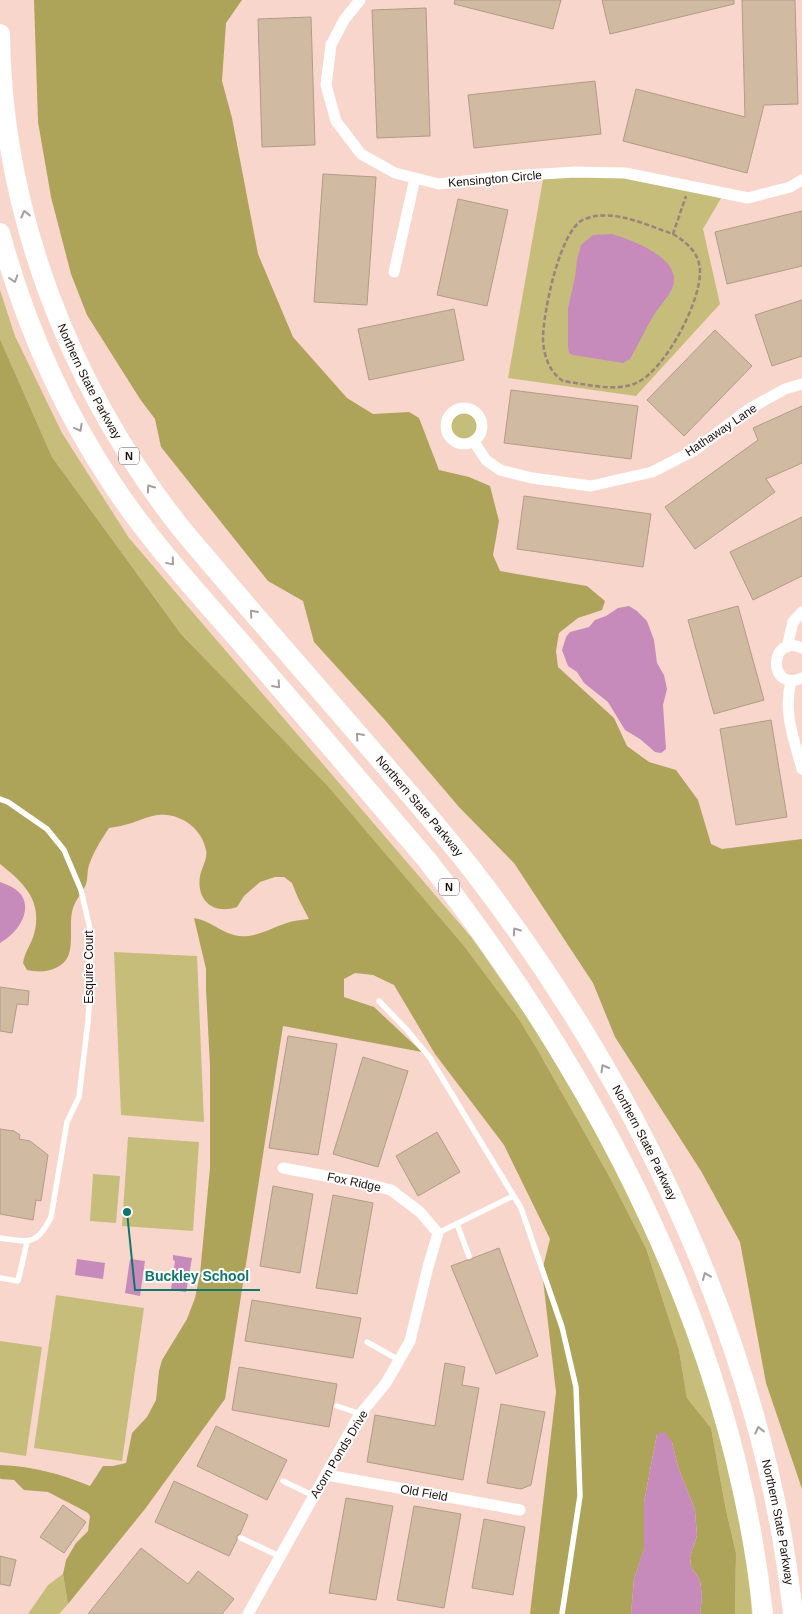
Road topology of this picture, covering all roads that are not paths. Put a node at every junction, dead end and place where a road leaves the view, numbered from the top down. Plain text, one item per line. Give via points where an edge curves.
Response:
1 (360, 0) edge
2 (0, 34) edge
3 (415, 178) junction
4 (802, 180) edge
5 (0, 233) edge
6 (394, 272) dead end
7 (802, 384) edge
8 (474, 442) dead end
9 (802, 612) edge
10 (787, 647) junction
11 (802, 648) edge
12 (796, 680) edge
13 (802, 769) edge
14 (0, 799) edge
15 (379, 1001) dead end
16 (283, 1168) dead end
17 (513, 1196) junction
18 (457, 1224) junction
19 (438, 1234) junction
20 (0, 1238) edge
21 (27, 1242) junction
22 (469, 1256) dead end
23 (0, 1278) edge
24 (367, 1342) dead end
25 (399, 1360) junction
26 (337, 1406) dead end
27 (361, 1414) junction
28 (327, 1475) junction
29 (283, 1481) dead end
30 (314, 1496) junction
31 (520, 1510) dead end
32 (241, 1538) dead end
33 (279, 1556) junction
34 (248, 1614) edge
35 (562, 1614) edge
36 (763, 1614) edge
37 (793, 1614) edge

1 - 3 street, Kensington Circle via 344,20 331,45 326,85 336,121 361,154 396,173
37 -> 2 highway, Northern State Parkway / N via 779,1518 743,1376 711,1287 652,1156 582,1030 491,896 420,806 180,527 112,428 68,343 33,246 9,138
3 - 4 street, Kensington Circle via 439,184 509,176 617,173 748,198 790,187
3 - 6 street
5 -> 36 highway, N via 25,312 49,370 111,482 162,551 460,901 539,1016 593,1106 654,1226 707,1358 745,1497
7 - 8 street, Hathaway Lane via 785,389 750,409 695,450 652,472 591,486 500,470 486,460
9 - 10 street via 794,622
10 - 11 street
10 - 12 street via 778,654 775,665 780,675
12 - 13 street via 788,694 787,712
14 - 21 lane, Esquire Court via 47,829 64,850 81,890 90,929 88,1021 78,1097 67,1122 51,1217 38,1237
15 - 17 lane via 430,1058
16 - 19 street, Fox Ridge via 391,1190 420,1212
17 - 18 lane
17 - 35 lane via 521,1208 562,1327 576,1387 580,1496
18 - 19 lane
18 - 22 lane
19 - 25 street, Acorn Ponds Drive via 410,1341
20 - 21 lane
21 - 23 lane via 18,1281
24 - 25 lane
25 - 27 street, Acorn Ponds Drive via 386,1383
26 - 27 lane
27 - 28 street, Acorn Ponds Drive
28 - 30 street, Acorn Ponds Drive
28 - 31 street, Old Field
29 - 30 lane
30 - 33 street, Acorn Ponds Drive
32 - 33 lane
33 - 34 street, Acorn Ponds Drive

